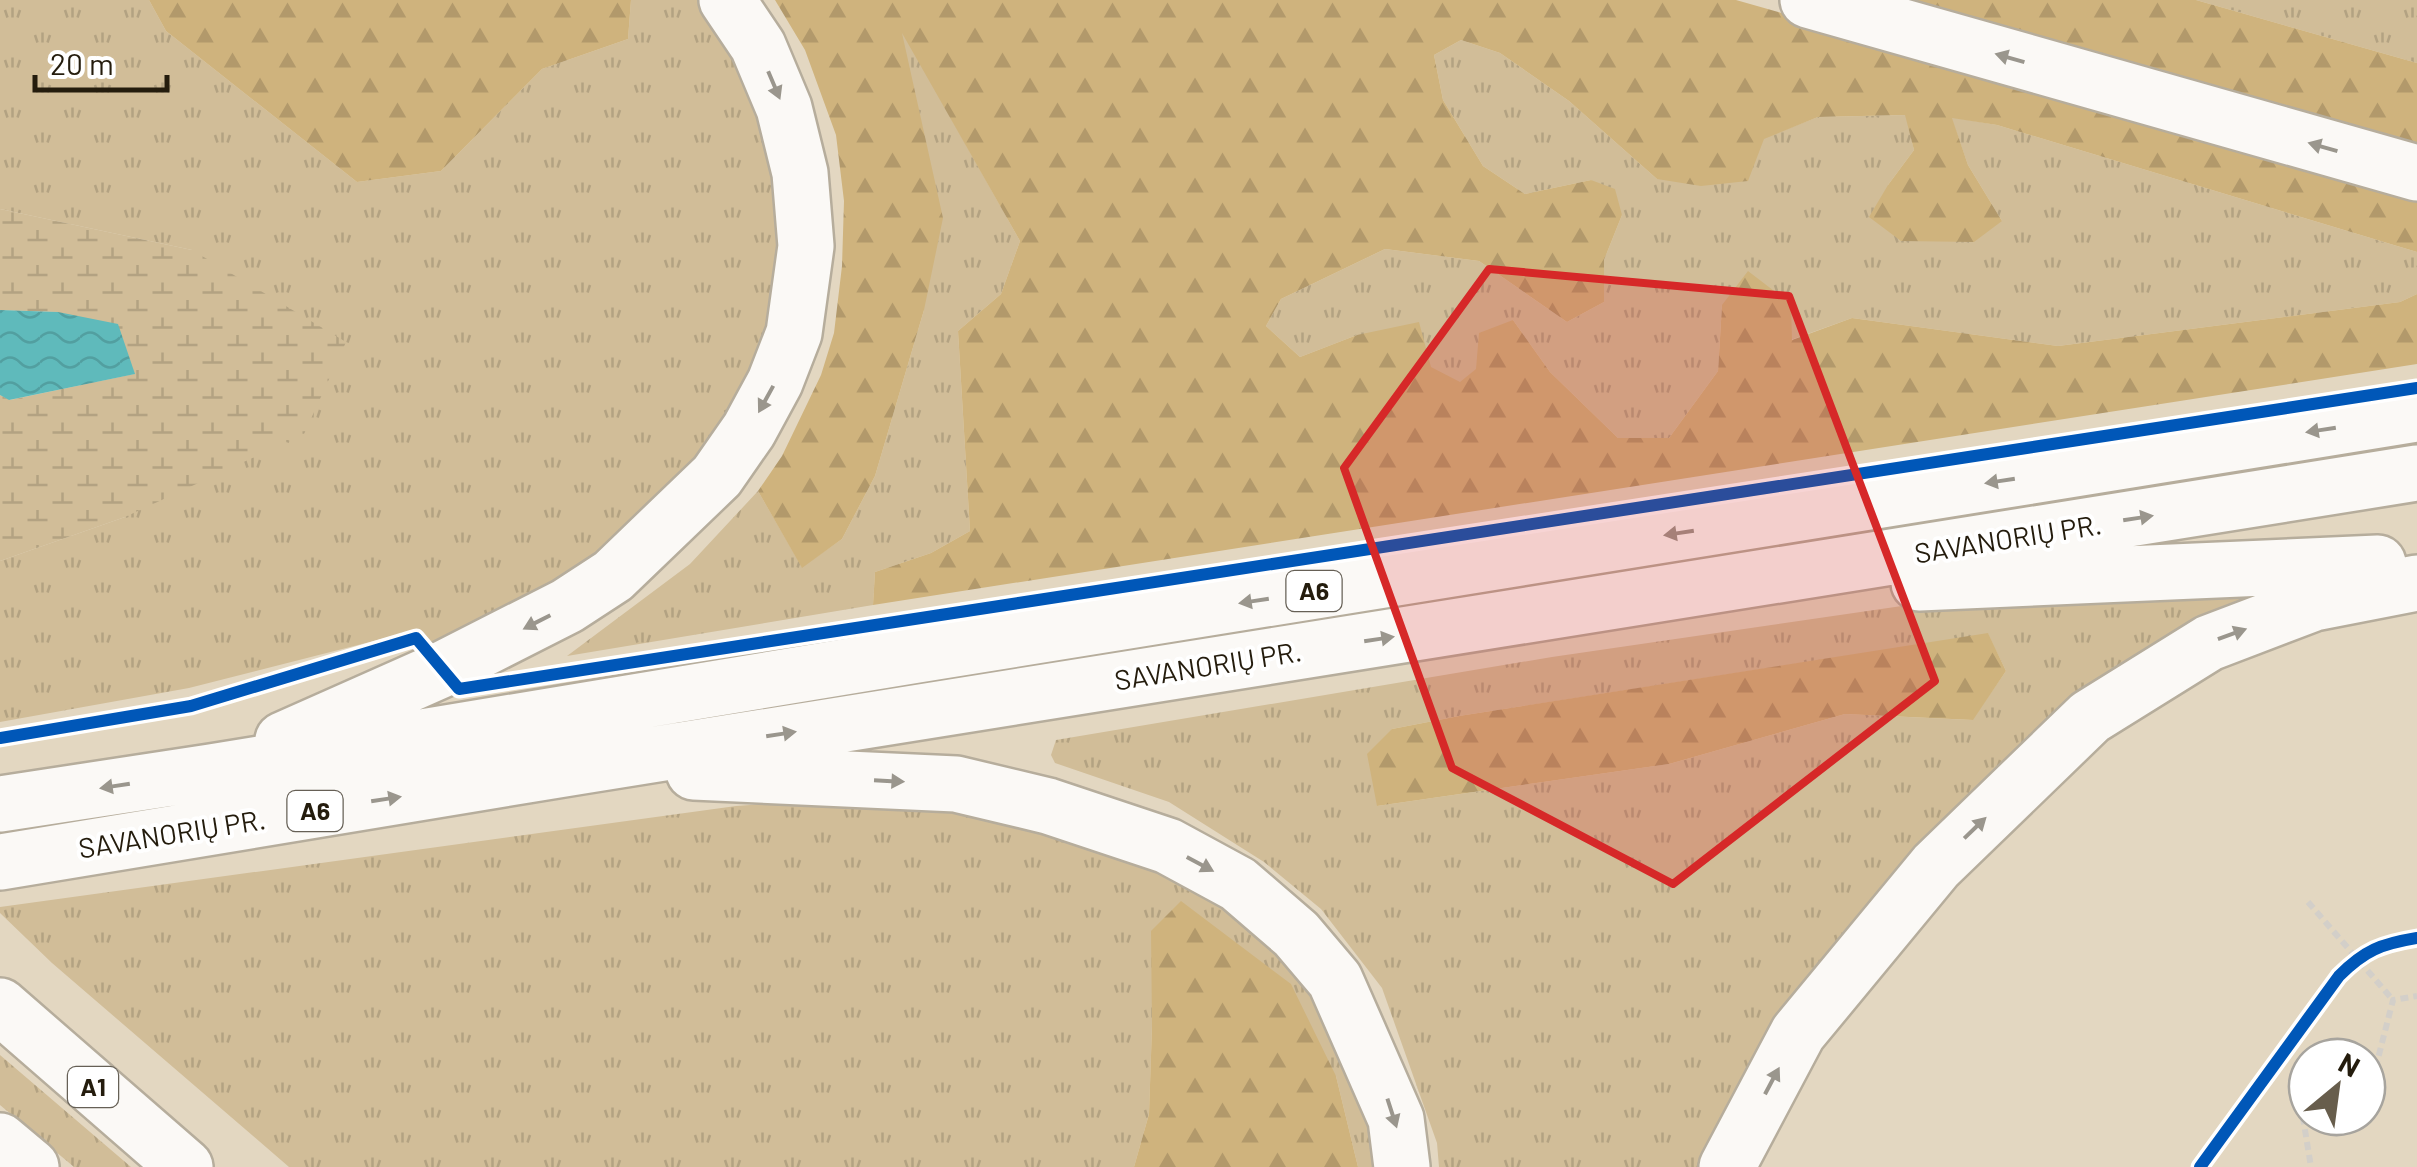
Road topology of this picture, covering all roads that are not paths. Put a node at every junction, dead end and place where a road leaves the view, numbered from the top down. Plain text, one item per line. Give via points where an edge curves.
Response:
1 (727, 0) edge
2 (1808, 0) edge
3 (2417, 173) edge
4 (2417, 414) edge
5 (2417, 473) edge
6 (2417, 562) edge
7 (2417, 584) edge
8 (1662, 594) junction
9 (582, 766) junction
10 (212, 772) junction
11 (0, 804) edge
12 (0, 862) edge
13 (0, 1007) edge
14 (0, 1141) edge
15 (30, 1167) edge
16 (185, 1167) edge
17 (1402, 1167) edge
18 (1727, 1167) edge

1 -> 10 highway via 758,46 784,108 800,173 806,246 794,334 749,430 718,476 613,576 567,606
3 -> 2 highway
4 -> 10 highway, SAVANORIŲ PR. / A6
8 -> 5 highway, SAVANORIŲ PR. / A6
6 - 8 highway
18 -> 7 highway via 1798,1033 1936,866 2090,718 2209,642 2314,604
9 -> 8 highway, SAVANORIŲ PR. / A6
12 -> 9 highway, SAVANORIŲ PR. / A6
9 -> 17 highway via 956,784 1168,846 1238,884 1336,980 1396,1119
10 -> 11 highway, SAVANORIŲ PR. / A6
13 - 16 highway, A1
14 - 15 highway

